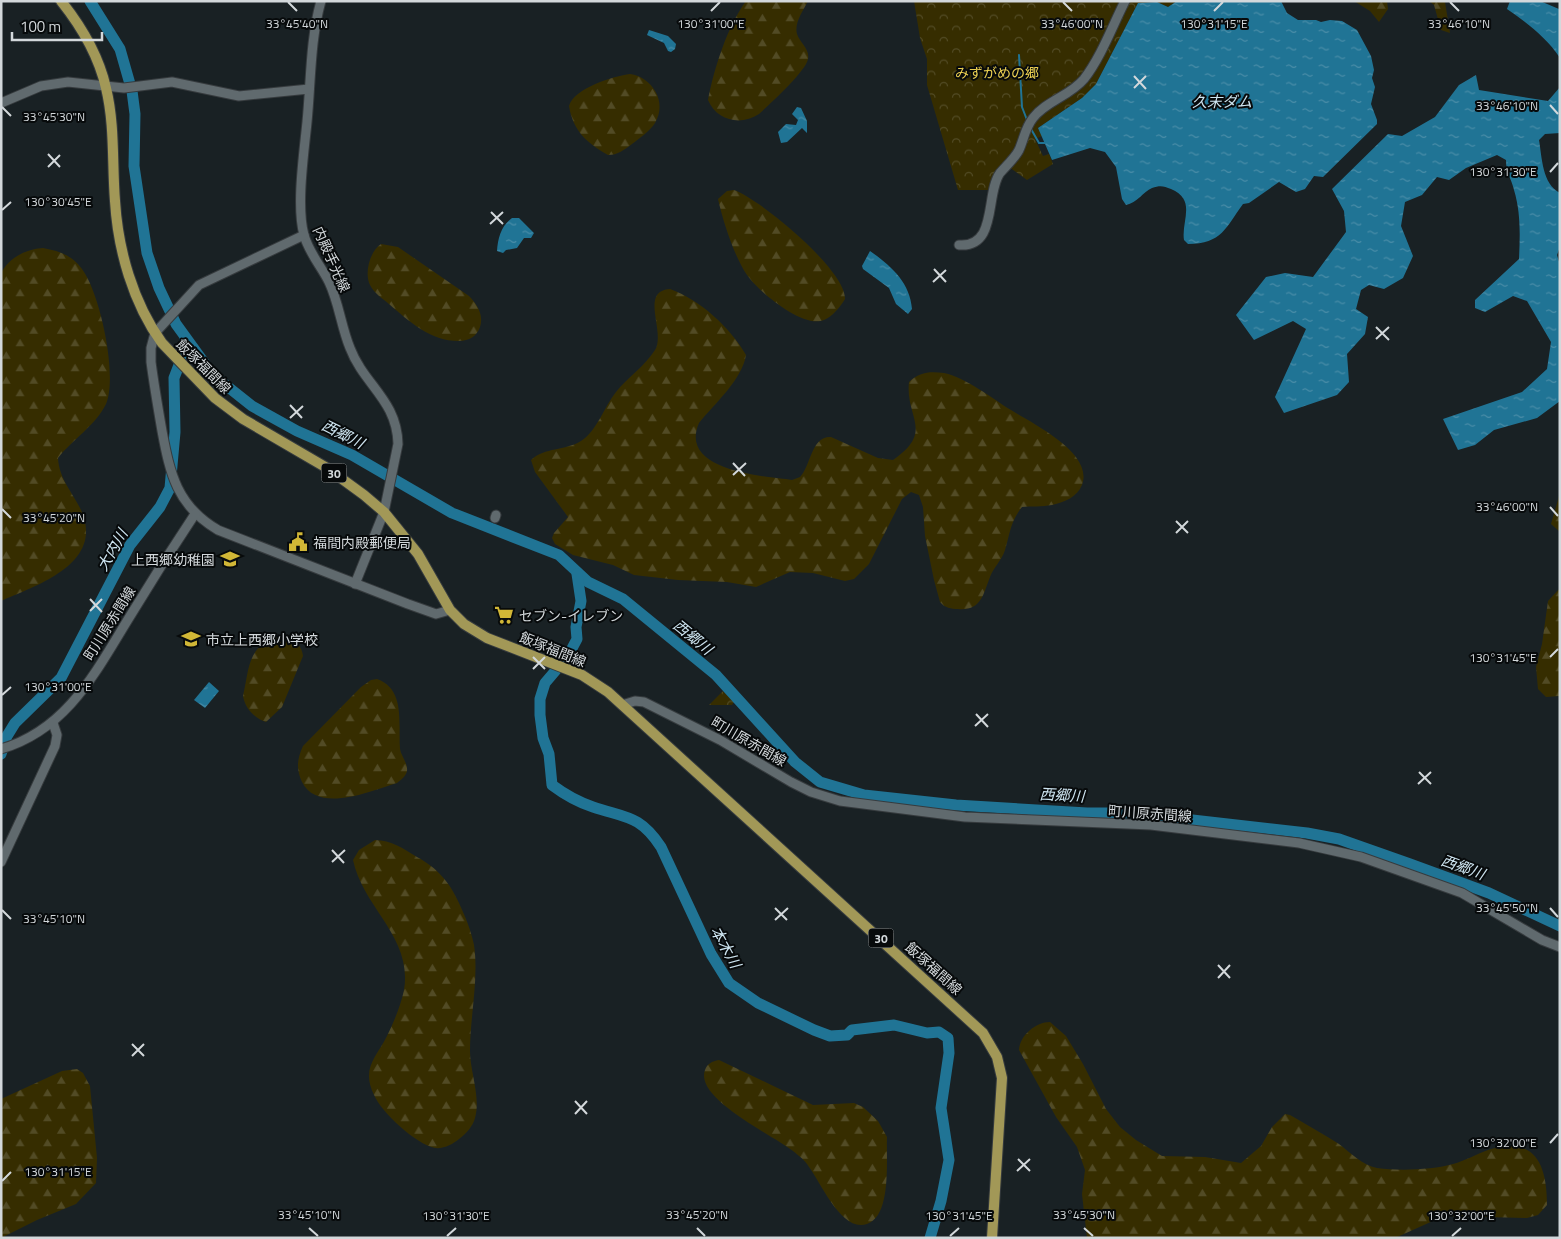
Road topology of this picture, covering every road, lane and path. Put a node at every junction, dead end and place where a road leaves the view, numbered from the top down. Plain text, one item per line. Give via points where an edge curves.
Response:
1 (61, 1) edge
2 (321, 1) edge
3 (1124, 1) edge
4 (106, 87) junction
5 (310, 89) junction
6 (1, 104) edge
7 (304, 235) junction
8 (959, 245) dead end
9 (155, 333) junction
10 (384, 512) junction
11 (195, 514) junction
12 (355, 584) junction
13 (450, 610) junction
14 (622, 705) junction
15 (53, 722) junction
16 (5, 748) edge
17 (1, 862) edge
18 (1560, 948) edge
19 (992, 1238) edge

1 - 4 main road, 飯塚福間線 / 30 via 90,46
2 - 5 main road, 内殿手光線
3 - 8 main road via 1083,80 1032,119 1019,151 993,187 986,229 974,242
4 - 5 main road via 172,82 239,96
4 - 6 main road via 82,82 52,83
4 - 9 main road, 飯塚福間線 / 30 via 112,124 118,230 133,287
5 - 7 main road, 内殿手光線 via 303,166
7 - 9 main road via 203,282
7 - 10 main road, 内殿手光線 via 329,282 350,348 396,422 398,444
9 - 10 main road, 飯塚福間線 / 30 via 185,370 228,409 327,468
9 - 11 main road via 151,362 170,470
10 - 12 main road, 内殿手光線
10 - 13 main road, 飯塚福間線 / 30 via 418,554
11 - 12 main road via 218,530
11 - 15 main road, 町川原赤間線 via 88,684
12 - 13 main road via 436,614
13 - 14 main road, 飯塚福間線 / 30 via 464,624 487,638 559,665 598,684
14 - 18 main road, 町川原赤間線 via 644,702 720,740 811,792 840,801 965,817 1150,825 1299,842 1361,857 1462,893
14 - 19 main road, 飯塚福間線 / 30 via 752,825 838,898 989,1041 1002,1078
15 - 16 main road, 町川原赤間線
15 - 17 main road via 57,735 55,746

